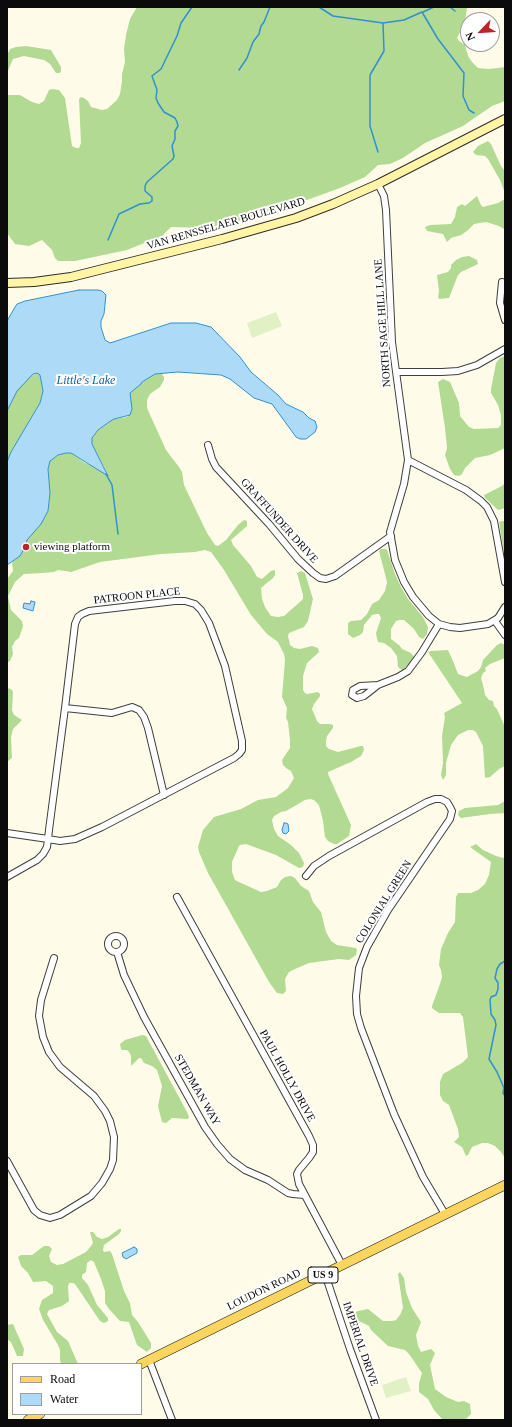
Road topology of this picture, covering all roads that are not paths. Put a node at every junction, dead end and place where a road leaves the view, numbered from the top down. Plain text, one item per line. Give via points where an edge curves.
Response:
1 (505, 119) edge
2 (378, 184) junction
3 (502, 282) dead end
4 (7, 283) edge
5 (505, 320) edge
6 (505, 349) edge
7 (396, 372) junction
8 (208, 445) dead end
9 (408, 460) junction
10 (391, 536) junction
11 (505, 582) edge
12 (505, 607) edge
13 (495, 621) junction
14 (439, 624) junction
15 (505, 635) edge
16 (378, 685) dead end
17 (65, 708) junction
18 (164, 795) junction
19 (7, 833) edge
20 (48, 839) junction
21 (306, 876) dead end
22 (7, 877) edge
23 (177, 897) dead end
24 (117, 952) dead end
25 (54, 958) dead end
26 (7, 1162) edge
27 (505, 1185) edge
28 (304, 1195) junction
29 (445, 1214) junction
30 (342, 1265) junction
31 (325, 1274) junction
32 (145, 1362) edge
33 (38, 1415) edge
34 (28, 1420) edge
35 (172, 1420) edge
36 (376, 1420) edge

1 - 2 main road, VAN RENSSELAER BOULEVARD
2 - 4 main road, VAN RENSSELAER BOULEVARD via 321,209 256,230 71,277
2 - 7 street, NORTH SAGE HILL LANE via 384,198 386,216
3 - 5 street via 500,303
6 - 7 street via 477,365 458,371
7 - 9 street, NORTH SAGE HILL LANE
8 - 10 street, GRAFFUNDER DRIVE via 216,467 298,559 320,578 335,576
9 - 10 street, NORTH SAGE HILL LANE
9 - 11 street via 466,490 487,507 494,521
10 - 14 street, NORTH SAGE HILL LANE via 395,560 404,582 424,611
12 - 13 street
13 - 14 street via 466,628
13 - 15 street
14 - 16 street via 408,671 398,678
17 - 18 street via 112,713 132,708 139,710 148,728
17 - 18 street, PATROON PLACE via 75,624 82,614 89,611 180,601 189,601 198,606 209,623 223,660 242,747 234,758
17 - 20 street, PATROON PLACE
18 - 20 street, PATROON PLACE via 78,838 63,841
19 - 20 street
20 - 22 street, PATROON PLACE via 41,857
21 - 29 street, COLONIAL GREEN via 314,866 329,856 427,802 441,799 447,802 452,811 450,819 388,910 367,947 359,968 356,996 359,1024 394,1114 423,1177
23 - 28 street, PAUL HOLLY DRIVE via 311,1141 311,1155 297,1174
24 - 28 street, STEDMAN WAY via 124,975 144,1017 217,1144 241,1167 288,1193
25 - 26 street via 43,989 40,1008 43,1037 49,1052 60,1067 94,1096 105,1111 114,1137 113,1160 102,1183 91,1196 60,1215 50,1218 34,1210
27 - 29 main road, LOUDON ROAD / US 9
28 - 30 street, PAUL HOLLY DRIVE
29 - 30 main road, LOUDON ROAD / US 9
30 - 31 main road, LOUDON ROAD / US 9
31 - 32 main road, LOUDON ROAD / US 9
31 - 36 street, IMPERIAL DRIVE
32 - 35 street
33 - 34 main road

